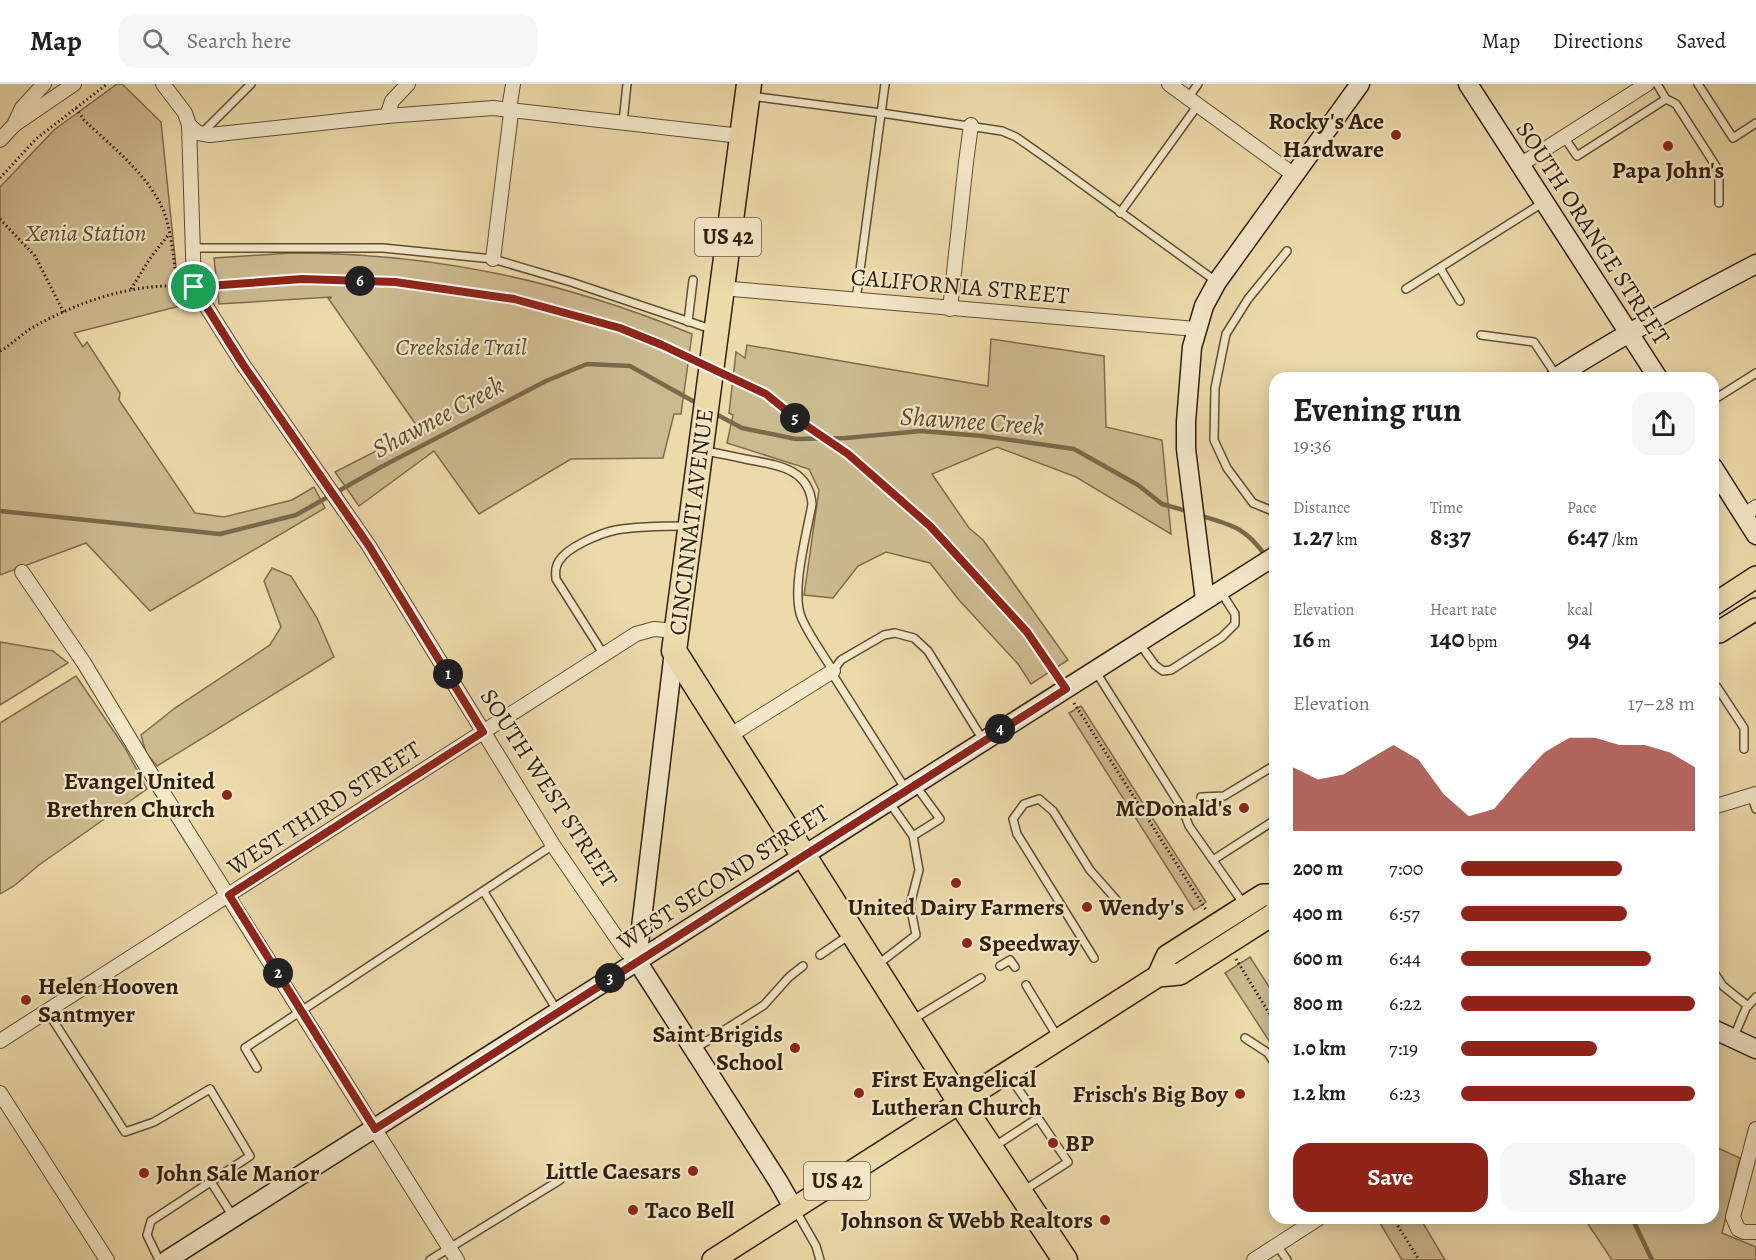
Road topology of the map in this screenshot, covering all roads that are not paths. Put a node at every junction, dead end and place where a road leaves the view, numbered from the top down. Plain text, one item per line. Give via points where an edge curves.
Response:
1 (44, 84) edge
2 (74, 84) edge
3 (163, 84) edge
4 (251, 84) edge
5 (408, 84) edge
6 (513, 84) edge
7 (627, 84) edge
8 (885, 84) edge
9 (1169, 84) edge
10 (1198, 84) edge
11 (1360, 84) edge
12 (1468, 84) edge
13 (1647, 84) edge
14 (1657, 84) edge
15 (1698, 84) edge
16 (748, 90) edge
17 (1666, 99) junction
18 (1193, 102) junction
19 (509, 109) junction
20 (881, 113) junction
21 (387, 116) junction
22 (623, 122) junction
23 (1756, 123) edge
24 (14, 125) junction
25 (972, 125) junction
26 (195, 129) junction
27 (741, 136) junction
28 (1564, 137) junction
29 (0, 140) edge
30 (1520, 165) junction
31 (1294, 175) junction
32 (1544, 202) junction
33 (1719, 203) dead end
34 (1120, 213) junction
35 (191, 248) junction
36 (1287, 251) dead end
37 (493, 260) junction
38 (1756, 264) edge
39 (1440, 268) junction
40 (693, 280) dead end
41 (1217, 282) junction
42 (721, 288) junction
43 (1406, 289) dead end
44 (856, 300) junction
45 (1460, 301) dead end
46 (950, 309) junction
47 (688, 322) junction
48 (1196, 329) junction
49 (716, 331) junction
50 (1629, 332) junction
51 (1481, 335) dead end
52 (1553, 372) edge
53 (1564, 372) edge
54 (1654, 372) edge
55 (1756, 373) edge
56 (1719, 396) edge
57 (701, 447) junction
58 (1719, 474) edge
59 (1269, 510) edge
60 (1750, 511) edge
61 (690, 526) junction
62 (1756, 535) edge
63 (1269, 560) edge
64 (22, 572) dead end
65 (1756, 577) edge
66 (1213, 595) junction
67 (1719, 601) edge
68 (1756, 609) edge
69 (1719, 632) edge
70 (675, 641) junction
71 (1138, 643) junction
72 (604, 655) junction
73 (833, 670) junction
74 (1095, 670) junction
75 (1719, 690) edge
76 (483, 732) junction
77 (729, 736) junction
78 (983, 740) junction
79 (1744, 749) dead end
80 (1269, 769) edge
81 (910, 786) junction
82 (1754, 795) edge
83 (1202, 797) dead end
84 (888, 801) junction
85 (1719, 805) edge
86 (1756, 809) edge
87 (1269, 826) edge
88 (913, 836) junction
89 (553, 845) junction
90 (804, 855) junction
91 (1214, 860) junction
92 (484, 892) junction
93 (229, 895) junction
94 (1269, 895) edge
95 (1120, 904) dead end
96 (1245, 906) junction
97 (1269, 917) edge
98 (854, 932) junction
99 (820, 955) dead end
100 (1094, 958) dead end
101 (636, 961) junction
102 (803, 966) dead end
103 (1000, 966) dead end
104 (875, 967) junction
105 (1015, 967) dead end
106 (1158, 976) junction
107 (981, 978) dead end
108 (1719, 980) edge
109 (1026, 985) dead end
110 (1756, 997) edge
111 (1748, 1006) junction
112 (300, 1010) junction
113 (47, 1011) junction
114 (558, 1012) junction
115 (910, 1022) junction
116 (1722, 1035) edge
117 (1059, 1038) junction
118 (1245, 1038) dead end
119 (0, 1041) edge
120 (1756, 1049) edge
121 (694, 1050) junction
122 (1269, 1055) edge
123 (258, 1068) dead end
124 (1006, 1072) junction
125 (0, 1093) edge
126 (960, 1102) junction
127 (1038, 1118) junction
128 (375, 1129) junction
129 (1756, 1129) edge
130 (992, 1149) junction
131 (560, 1180) dead end
132 (211, 1182) junction
133 (1021, 1192) junction
134 (794, 1209) junction
135 (234, 1218) junction
136 (1310, 1224) edge
137 (1756, 1232) edge
138 (1277, 1245) junction
139 (453, 1254) edge
140 (107, 1260) edge
141 (159, 1260) edge
142 (167, 1260) edge
143 (430, 1260) edge
144 (713, 1260) edge
145 (820, 1260) edge
146 (1065, 1260) edge
147 (1254, 1260) edge
148 (1287, 1260) edge

1 - 24 street via 22,108
2 - 24 street
3 - 26 street
4 - 26 lane
5 - 21 street via 392,101
6 - 19 street
7 - 22 lane
8 - 20 lane
9 - 18 street
10 - 18 lane
11 - 31 street
12 - 30 street, SOUTH ORANGE STREET
13 - 28 street
14 - 17 lane
15 - 23 lane via 1734,138
16 - 20 lane
16 - 27 highway, CINCINNATI AVENUE / US 42
17 - 28 lane via 1577,156
17 - 33 lane via 1676,104 1719,171
18 - 31 street
18 - 34 lane
19 - 21 street
19 - 22 street
19 - 37 street
20 - 25 lane
20 - 44 lane
21 - 26 street via 210,135
22 - 27 street
24 - 29 street
25 - 34 lane via 1016,137
25 - 46 street
26 - 35 street, SOUTH WEST STREET
27 - 42 highway, CINCINNATI AVENUE / US 42
28 - 30 street
30 - 32 street, SOUTH ORANGE STREET
31 - 41 street
32 - 39 lane
32 - 50 street, SOUTH ORANGE STREET
34 - 41 lane
35 - 37 lane via 383,248
35 - 76 street, SOUTH WEST STREET via 194,287 342,505
36 - 59 lane via 1226,334 1215,388 1214,440 1227,468 1253,503
37 - 47 lane
38 - 50 street
39 - 43 lane
39 - 45 lane
40 - 47 lane
41 - 48 street
42 - 44 street, CALIFORNIA STREET
42 - 49 highway, CINCINNATI AVENUE / US 42
44 - 46 street, CALIFORNIA STREET
46 - 48 street, CALIFORNIA STREET
47 - 49 lane
48 - 66 street via 1189,375 1186,449 1197,534
49 - 57 highway, CINCINNATI AVENUE / US 42
50 - 53 street
50 - 54 street, SOUTH ORANGE STREET
51 - 52 lane via 1534,342
55 - 56 lane
57 - 61 highway, CINCINNATI AVENUE / US 42
57 - 73 lane via 771,463 788,469 807,484 812,504 797,588 798,607
58 - 60 street
60 - 62 street
61 - 70 highway, CINCINNATI AVENUE / US 42
61 - 72 lane via 616,530 581,544 558,562 556,579
63 - 66 street, WEST SECOND STREET
64 - 93 street via 84,663
65 - 67 main road
66 - 71 street, WEST SECOND STREET
66 - 71 lane via 1235,614 1235,624 1222,638 1171,670 1163,671
68 - 69 main road
70 - 72 street, WEST THIRD STREET via 659,629 644,631
70 - 77 highway
70 - 101 street, CINCINNATI AVENUE
71 - 74 street, WEST SECOND STREET
72 - 76 street, WEST THIRD STREET
73 - 77 street
73 - 78 lane via 841,660 884,635 895,633 914,638 928,651
73 - 81 lane
74 - 78 street, WEST SECOND STREET
74 - 91 lane
75 - 79 lane via 1743,728
76 - 89 street, SOUTH WEST STREET
76 - 93 street, WEST THIRD STREET
77 - 90 highway
78 - 81 street, WEST SECOND STREET
80 - 83 lane via 1224,796
81 - 84 street, WEST SECOND STREET
81 - 88 lane via 940,819
82 - 85 street
82 - 86 lane
84 - 88 lane
84 - 90 street, WEST SECOND STREET
87 - 91 lane
88 - 104 lane via 919,870 910,904 916,935
89 - 92 lane
89 - 101 street, SOUTH WEST STREET
90 - 98 highway
90 - 101 street, WEST SECOND STREET
91 - 96 lane
92 - 112 lane
92 - 114 lane
93 - 112 street
93 - 113 street, WEST THIRD STREET
94 - 96 main road
95 - 100 lane via 1090,870 1053,811 1039,799 1024,804 1013,819 1017,834
96 - 106 main road via 1167,956
97 - 106 main road via 1180,974
98 - 99 lane
98 - 104 highway
101 - 114 street, WEST SECOND STREET
101 - 121 street, SOUTH WEST STREET
102 - 121 lane via 764,1005
103 - 105 lane via 1010,960
104 - 115 highway
106 - 117 main road
107 - 115 lane
108 - 111 lane
109 - 117 lane
110 - 111 lane
111 - 116 lane
112 - 123 lane via 245,1048
112 - 128 street
113 - 119 street, WEST THIRD STREET
113 - 132 lane via 125,1132 154,1122 210,1089 250,1156
114 - 128 street, WEST SECOND STREET
115 - 126 highway
116 - 120 street
117 - 124 main road
118 - 122 lane
121 - 134 street, SOUTH WEST STREET
124 - 126 main road
124 - 127 lane
125 - 140 street
126 - 130 highway
126 - 134 main road, US 42
127 - 130 lane
127 - 133 lane via 1068,1162
128 - 135 street, WEST SECOND STREET
128 - 139 street
129 - 137 street via 1733,1217 1738,1229
130 - 133 highway
131 - 139 lane
132 - 135 lane
132 - 141 lane via 151,1221 147,1235
133 - 146 highway
134 - 144 main road, US 42
134 - 145 lane
135 - 142 street, WEST SECOND STREET
136 - 138 street
138 - 147 street
138 - 148 lane
139 - 143 lane

